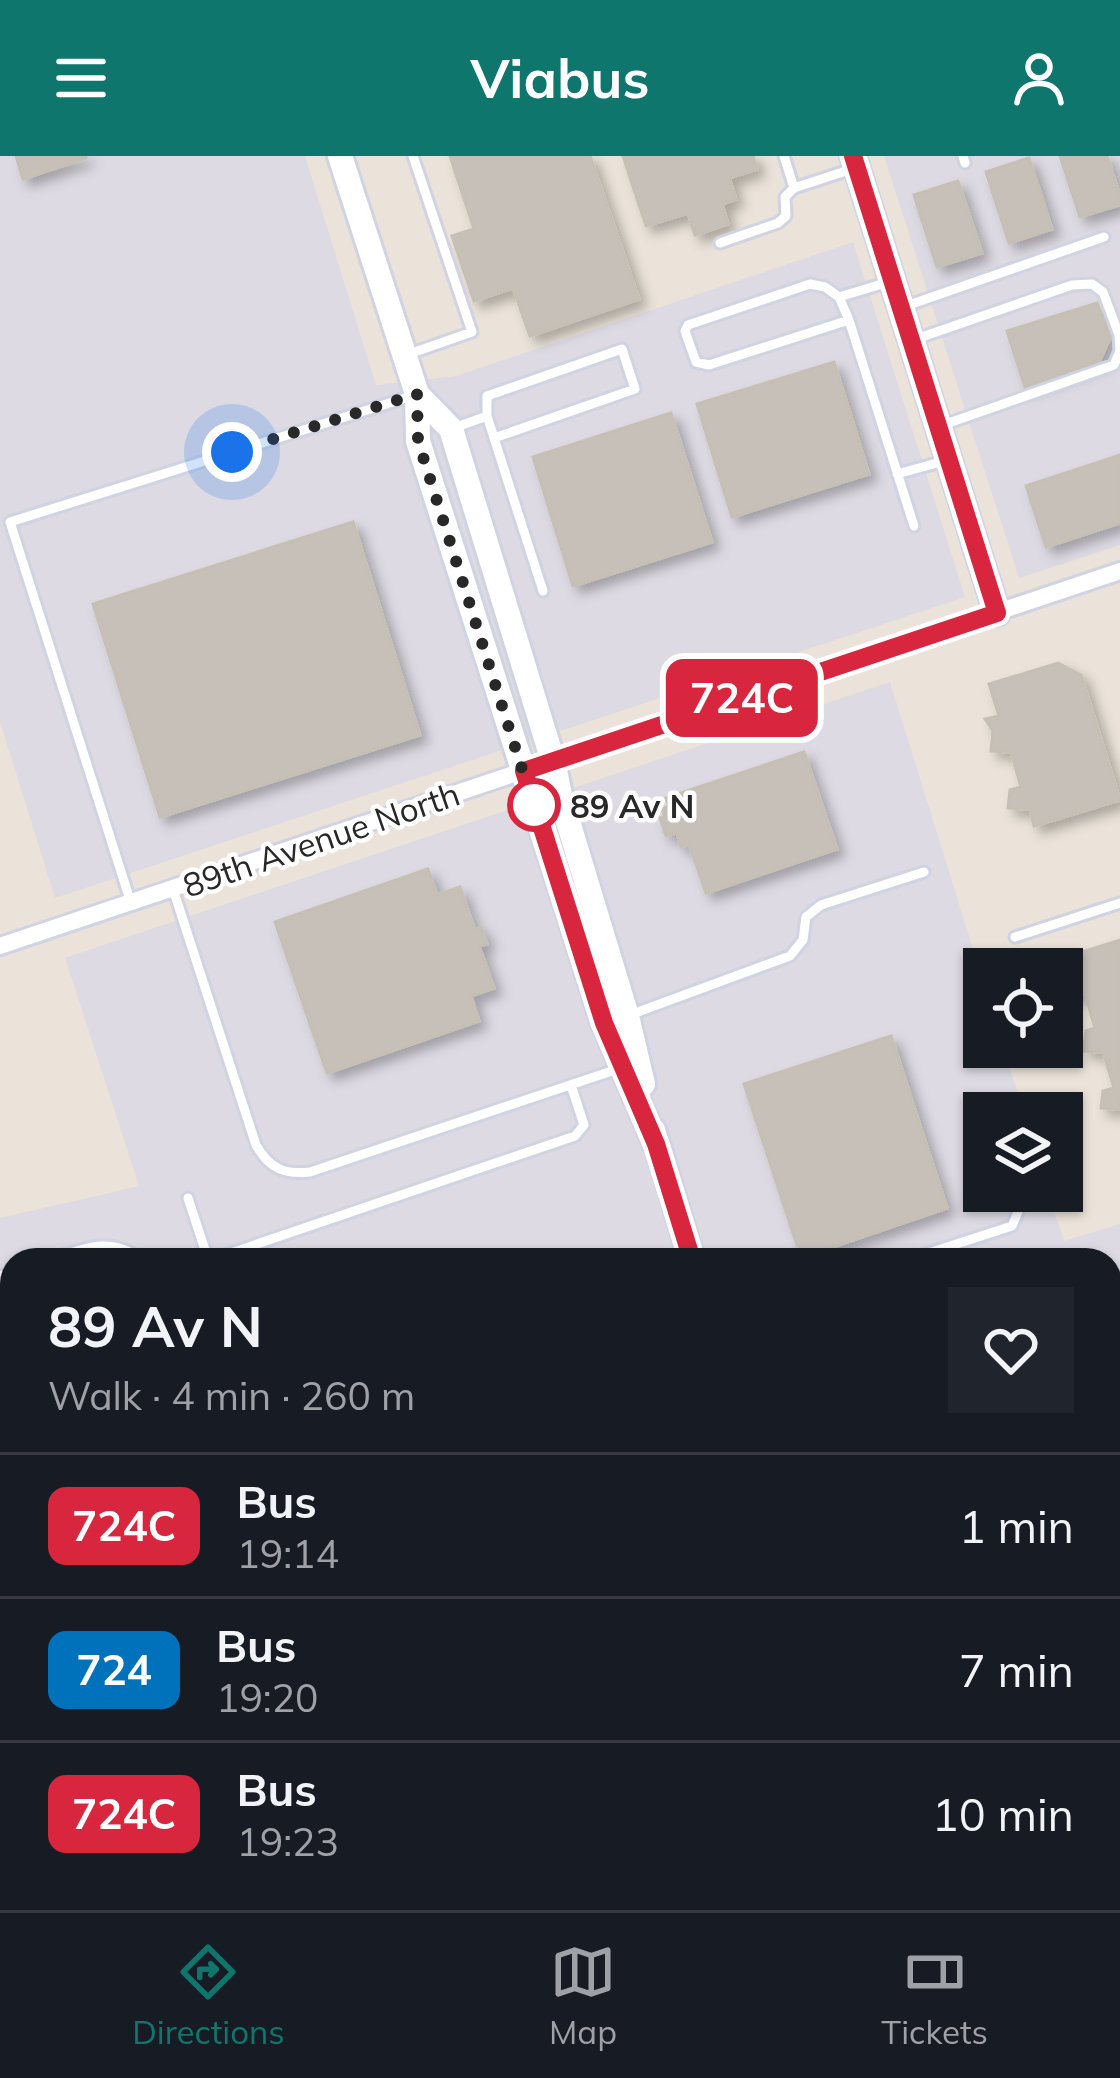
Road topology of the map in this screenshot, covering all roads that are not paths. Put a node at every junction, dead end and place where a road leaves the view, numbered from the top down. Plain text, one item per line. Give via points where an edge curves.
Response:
1 (340, 156) edge
2 (413, 156) edge
3 (784, 156) edge
4 (855, 162) edge
5 (794, 188) junction
6 (1105, 237) dead end
7 (720, 243) dead end
8 (892, 281) junction
9 (839, 297) junction
10 (900, 307) junction
11 (849, 320) junction
12 (911, 341) junction
13 (406, 355) junction
14 (417, 394) junction
15 (487, 416) junction
16 (938, 427) junction
17 (451, 429) junction
18 (494, 438) junction
19 (949, 460) junction
20 (897, 474) junction
21 (914, 526) dead end
22 (1120, 571) edge
23 (543, 591) dead end
24 (997, 613) junction
25 (553, 761) junction
26 (524, 771) junction
27 (924, 872) dead end
28 (172, 889) junction
29 (131, 903) junction
30 (1120, 903) edge
31 (1015, 937) dead end
32 (0, 946) edge
33 (627, 1016) junction
34 (623, 1067) junction
35 (571, 1085) junction
36 (656, 1144) junction
37 (188, 1198) dead end
38 (1018, 1212) edge
39 (93, 1248) edge
40 (126, 1248) edge
41 (204, 1248) edge
42 (246, 1248) edge
43 (688, 1248) edge
44 (944, 1248) edge

1 - 13 street
2 - 13 lane via 472,332
3 - 5 lane
4 - 5 lane
4 - 8 street
5 - 7 lane via 778,224
6 - 10 lane
8 - 9 lane
8 - 10 street
9 - 11 lane
9 - 11 lane via 811,284 685,332 696,362 709,365
10 - 12 street
11 - 20 lane
12 - 16 street
12 - 16 lane via 1092,284 1119,335 1114,365
13 - 14 street
14 - 17 street
14 - 26 street via 418,441
14 - 29 lane via 10,522
15 - 17 lane
15 - 18 lane
15 - 18 lane via 487,396 622,349 635,389
16 - 19 street
17 - 25 street
18 - 23 lane
19 - 20 lane
19 - 24 street
20 - 21 lane
22 - 24 street, 89th Avenue North
24 - 25 street, 89th Avenue North
25 - 26 street, 89th Avenue North
25 - 33 street
26 - 28 street, 89th Avenue North
26 - 34 street
27 - 33 lane via 821,905 806,917 790,956
28 - 29 street, 89th Avenue North
28 - 35 lane via 256,1145 276,1169 310,1172
29 - 32 street, 89th Avenue North
30 - 31 lane
33 - 36 street
34 - 35 lane
34 - 36 street
35 - 42 lane via 584,1126 575,1136
36 - 43 street
37 - 41 lane
38 - 44 lane via 1012,1226
39 - 40 lane

